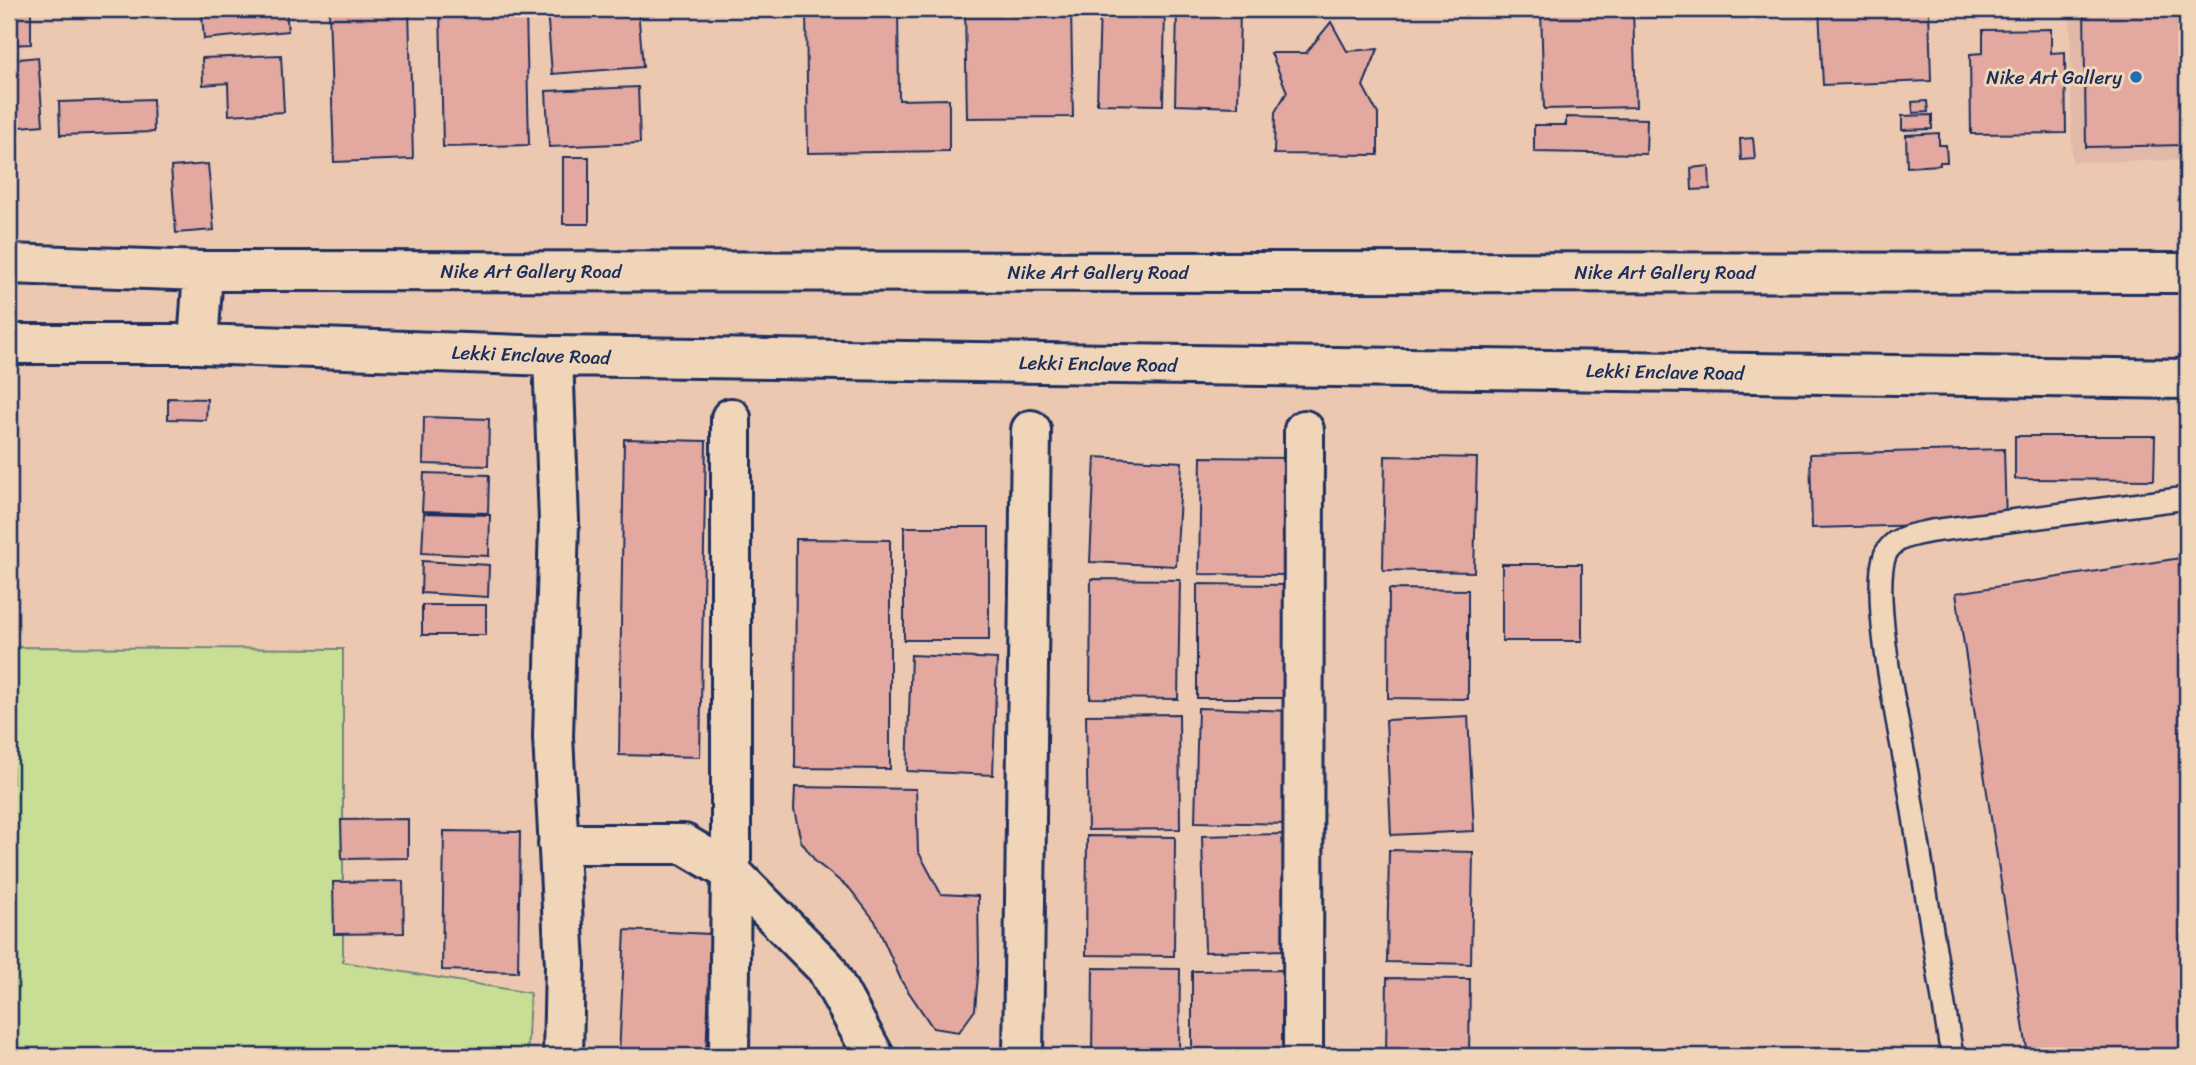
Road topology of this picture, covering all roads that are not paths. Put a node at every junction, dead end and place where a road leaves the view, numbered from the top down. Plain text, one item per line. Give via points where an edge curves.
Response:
1 (9, 264) edge
2 (203, 271) junction
3 (2187, 273) edge
4 (9, 344) edge
5 (198, 344) junction
6 (553, 356) junction
7 (2187, 379) edge
8 (731, 418) dead end
9 (1031, 430) dead end
10 (1304, 430) dead end
11 (2187, 498) edge
12 (558, 844) junction
13 (732, 872) junction
14 (563, 1056) edge
15 (729, 1056) edge
16 (874, 1056) edge
17 (1023, 1056) edge
18 (1303, 1056) edge
19 (1952, 1056) edge

1 - 2 street, Nike Art Gallery Road
2 - 3 street, Nike Art Gallery Road
2 - 5 street
4 - 5 street, Lekki Enclave Road
5 - 6 street, Lekki Enclave Road
6 - 7 street, Lekki Enclave Road
6 - 12 street via 559,522 553,737
8 - 13 street
9 - 17 street
10 - 18 street
11 - 19 lane via 1932,531 1903,537 1886,553 1880,590 1889,663
12 - 13 street via 684,844
12 - 14 street via 565,965
13 - 15 street
13 - 16 street via 826,968

